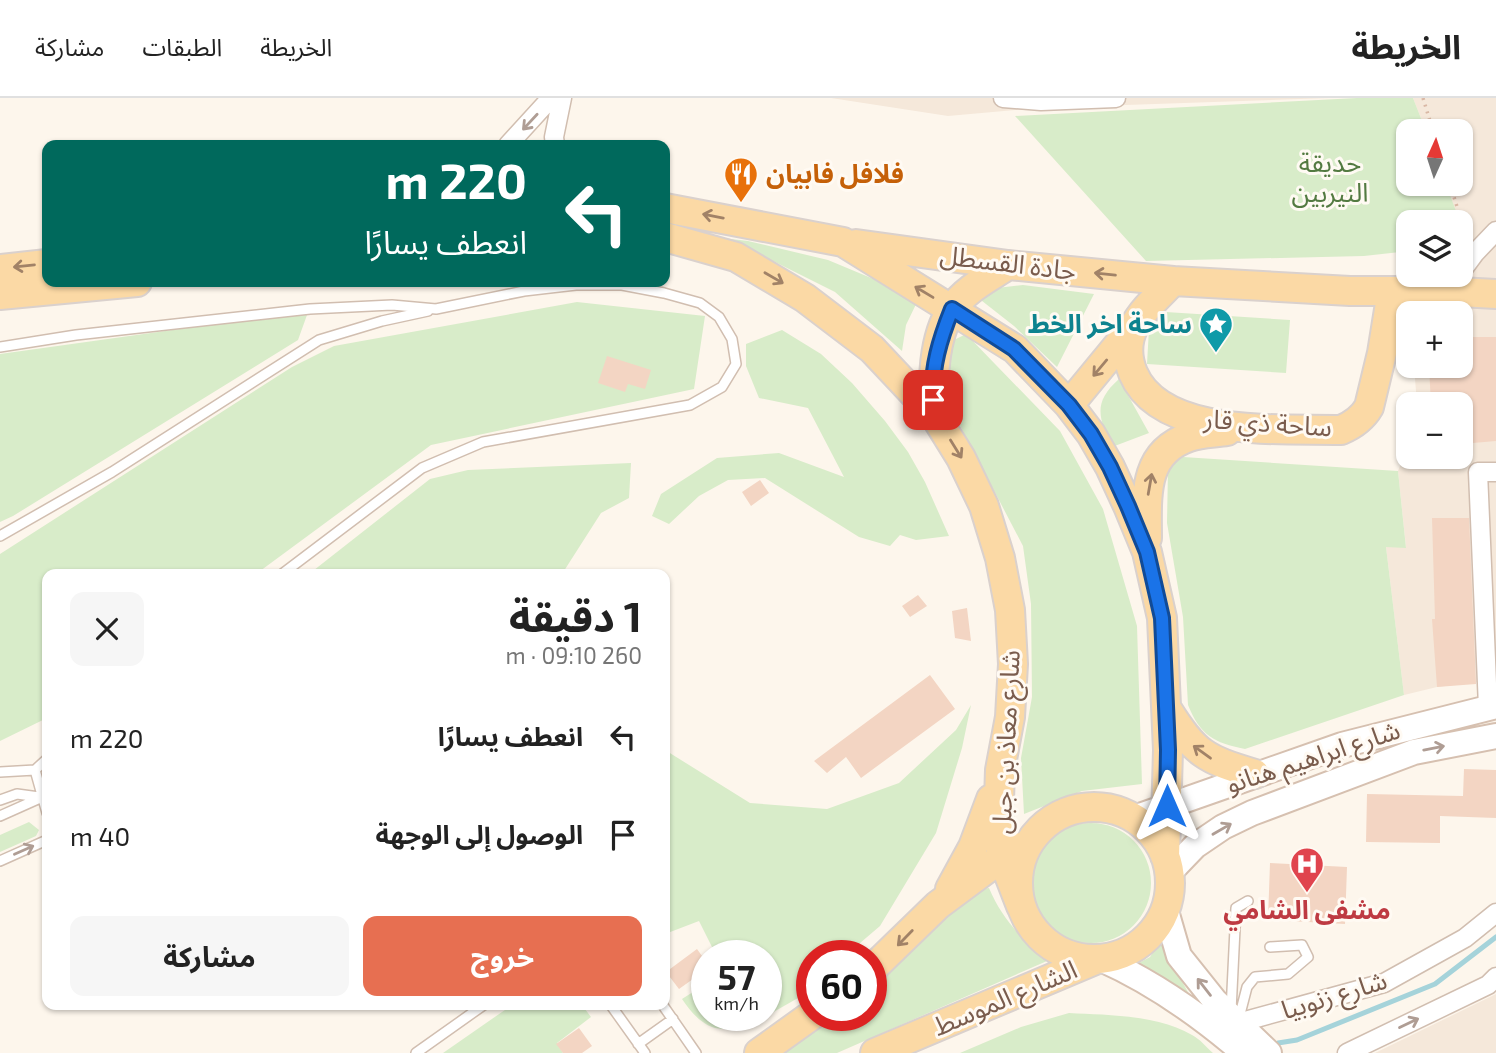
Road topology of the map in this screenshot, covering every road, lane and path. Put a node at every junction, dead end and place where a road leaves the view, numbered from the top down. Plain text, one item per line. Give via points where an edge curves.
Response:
1 (551, 98) edge
2 (562, 98) edge
3 (1003, 98) edge
4 (1116, 98) edge
5 (1423, 98) edge
6 (1429, 119) edge
7 (513, 140) edge
8 (554, 140) edge
9 (1454, 196) edge
10 (670, 209) edge
11 (1496, 231) edge
12 (670, 238) edge
13 (843, 242) junction
14 (1475, 253) junction
15 (1473, 255) edge
16 (42, 265) edge
17 (1008, 265) junction
18 (0, 269) edge
19 (1173, 281) junction
20 (1473, 286) edge
21 (84, 287) edge
22 (559, 287) edge
23 (632, 287) edge
24 (1413, 287) edge
25 (1392, 291) junction
26 (1496, 294) edge
27 (0, 295) edge
28 (436, 309) junction
29 (952, 309) junction
30 (1130, 331) junction
31 (0, 347) edge
32 (1069, 405) junction
33 (935, 416) junction
34 (1249, 427) junction
35 (1496, 472) edge
36 (0, 536) edge
37 (1147, 552) junction
38 (289, 569) edge
39 (1492, 706) edge
40 (1166, 707) junction
41 (1496, 736) edge
42 (42, 763) edge
43 (35, 769) junction
44 (1000, 770) junction
45 (0, 772) edge
46 (1255, 774) junction
47 (42, 790) edge
48 (42, 796) edge
49 (42, 797) edge
50 (0, 800) edge
51 (1167, 806) junction
52 (0, 816) edge
53 (1134, 818) junction
54 (1038, 832) junction
55 (42, 842) edge
56 (1002, 857) junction
57 (0, 861) edge
58 (1168, 864) junction
59 (1248, 901) dead end
60 (938, 905) junction
61 (1021, 906) junction
62 (1166, 911) junction
63 (1496, 913) edge
64 (1270, 947) dead end
65 (887, 954) edge
66 (1098, 959) junction
67 (1496, 977) edge
68 (477, 1010) edge
69 (614, 1010) edge
70 (666, 1010) edge
71 (673, 1019) junction
72 (1234, 1020) junction
73 (796, 1026) edge
74 (638, 1044) junction
75 (416, 1053) edge
76 (645, 1053) edge
77 (696, 1053) edge
78 (759, 1053) edge
79 (876, 1053) edge
80 (1244, 1053) edge
81 (1269, 1053) edge
82 (1348, 1053) edge

1 -> 7 street
2 - 8 street
3 - 4 street
5 - 6 path
9 - 14 path
13 -> 10 main road
11 - 14 street
12 -> 33 main road, شارع معاذ بن جبل via 736,257 805,298 872,349
13 - 17 main road, جادة القسطل
29 -> 13 main road
14 - 15 street
16 -> 18 main road
19 -> 17 main road, جادة القسطل
17 - 29 main road
19 - 25 main road
19 - 30 main road via 1138,316
20 - 26 main road
21 - 27 main road
22 - 28 lane
23 - 38 lane via 700,303 719,317 732,339 736,364 722,387 690,405 483,442 422,468
24 - 25 main road
25 - 34 main road, ساحة ذي قار via 1369,407 1359,421 1341,430
28 - 31 lane via 392,305 310,309
28 - 36 lane via 319,340 112,472
29 - 32 main road via 1014,349
29 - 33 main road via 936,357 932,384
30 -> 32 main road
30 - 34 main road, ساحة ذي قار via 1131,366 1150,398 1206,422
32 - 37 main road via 1110,467
33 -> 44 main road, شارع معاذ بن جبل via 984,506 1010,610 1010,717
37 -> 34 main road via 1147,499 1151,474 1163,450 1189,436
35 - 39 street via 1478,472
37 - 40 main road via 1162,618
39 - 46 main road, شارع ابراهيم هنانو via 1342,745
46 -> 40 main road via 1204,755 1186,739
40 - 51 main road
58 -> 41 main road, شارع ابراهيم هنانو via 1252,813 1414,752
42 - 43 lane
43 - 45 lane
43 - 47 lane
44 - 56 main road, شارع معاذ بن جبل
44 - 60 main road via 973,847
46 - 51 main road, شارع ابراهيم هنانو
48 - 50 lane via 17,794
49 - 52 lane
51 - 53 main road, شارع ابراهيم هنانو
51 - 58 main road
53 - 54 main road via 1094,807 1073,810
53 - 58 main road via 1158,841
54 - 56 main road
54 - 61 main road via 1020,867
57 -> 55 lane
56 - 60 main road
56 - 61 main road, شارع معاذ بن جبل
58 - 62 main road
59 - 72 lane via 1236,908
60 -> 65 main road
61 - 66 main road via 1032,928 1049,945 1071,956
62 - 66 main road via 1138,946
72 -> 62 main road via 1179,956
63 - 72 street, شارع زنوبيا via 1465,938 1384,983
64 - 72 lane via 1302,945 1308,957 1288,974 1255,977
66 - 79 main road, الشارع الموسط
66 - 80 main road via 1161,991
82 -> 67 street, شارع زنوبيا
68 - 75 lane
69 - 74 lane
70 - 71 lane
71 - 74 lane
71 - 77 lane
72 - 81 main road
73 - 78 main road
74 - 76 lane

